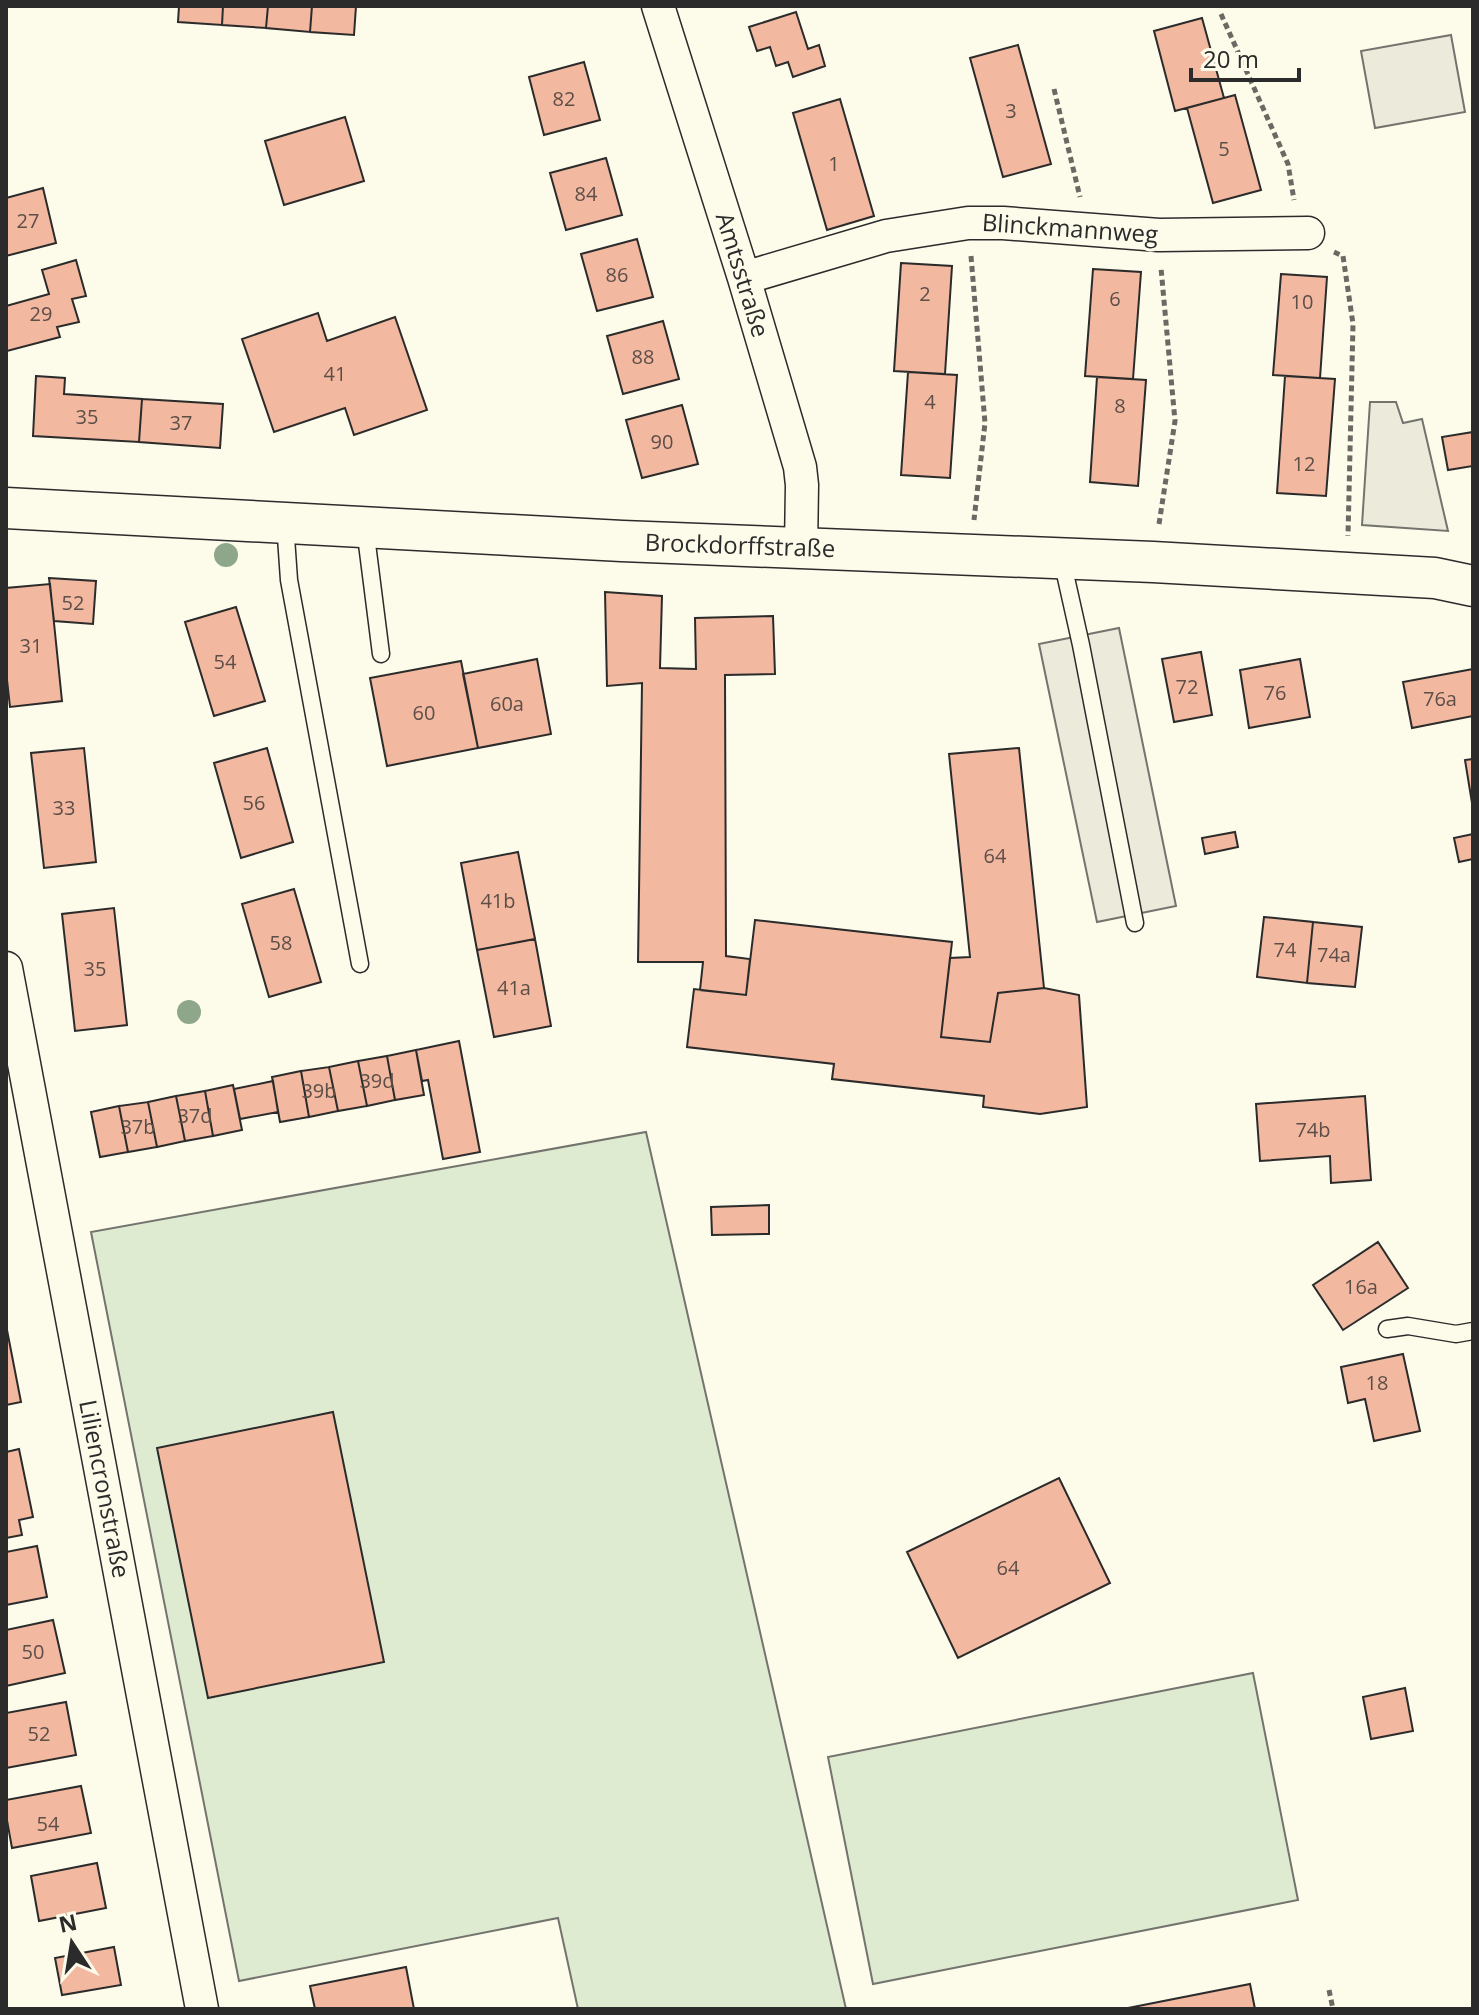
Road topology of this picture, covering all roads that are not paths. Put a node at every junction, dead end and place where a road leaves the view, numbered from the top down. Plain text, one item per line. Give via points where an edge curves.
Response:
1 (658, 6) edge
2 (1304, 233) road end
3 (744, 278) junction
4 (6, 508) edge
5 (285, 523) junction
6 (365, 528) junction
7 (801, 548) junction
8 (1062, 560) junction
9 (1473, 586) edge
10 (381, 654) dead end
11 (1135, 923) dead end
12 (360, 964) dead end
13 (6, 968) edge
14 (1387, 1329) dead end
15 (1473, 1331) edge
16 (202, 2009) edge

1 - 3 street, Amtsstraße
2 - 3 street, Blinckmannweg via 1159,235 968,223 886,236
3 - 7 street, Amtsstraße via 800,467
4 - 5 street, Brockdorffstraße
5 - 6 street, Brockdorffstraße
5 - 12 lane via 289,580
6 - 7 street, Brockdorffstraße
6 - 10 lane
7 - 8 street, Brockdorffstraße
8 - 9 street, Brockdorffstraße via 1435,578
8 - 11 lane
13 - 16 street, Liliencronstraße
14 - 15 lane

